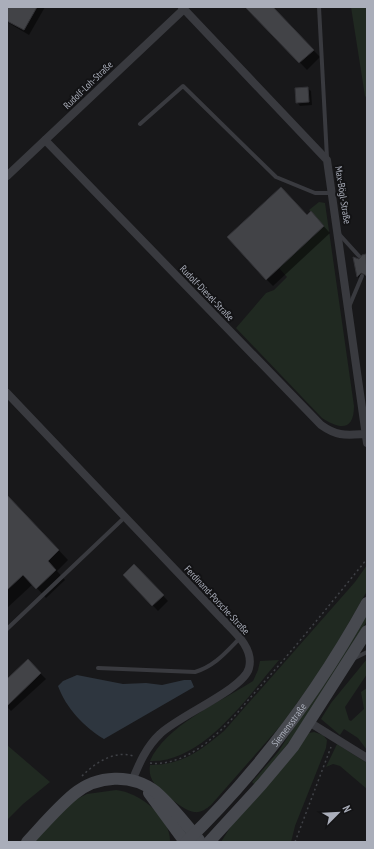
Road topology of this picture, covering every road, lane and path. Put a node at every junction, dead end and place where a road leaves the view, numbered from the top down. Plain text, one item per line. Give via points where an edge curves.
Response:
1 (319, 7) edge
2 (183, 8) edge
3 (140, 124) dead end
4 (45, 140) junction
5 (327, 160) junction
6 (7, 176) edge
7 (332, 193) junction
8 (338, 233) junction
9 (359, 256) dead end
10 (362, 276) dead end
11 (348, 310) junction
12 (7, 393) edge
13 (366, 439) edge
14 (125, 517) junction
15 (367, 558) edge
16 (367, 603) edge
17 (7, 629) edge
18 (367, 630) edge
19 (240, 638) junction
20 (367, 652) edge
21 (349, 660) junction
22 (98, 668) dead end
23 (309, 722) junction
24 (335, 737) junction
25 (367, 758) edge
26 (141, 760) junction
27 (132, 781) junction
28 (192, 840) edge
29 (27, 842) edge
30 (209, 842) edge
31 (295, 842) edge

1 - 5 lane
2 - 4 street, Rudolf-Loh-Straße
2 - 5 street, Max-Bögl-Straße
3 - 7 lane via 183,86 276,177 315,193
4 - 6 street, Rudolf-Loh-Straße
4 - 13 street, Rudolf-Diesel-Straße via 321,425 332,433
5 - 7 street, Max-Bögl-Straße
7 - 8 street, Max-Bögl-Straße
8 - 9 lane
8 - 11 street, Max-Bögl-Straße
10 - 11 lane
11 - 13 street, Max-Bögl-Straße
12 - 14 street, Ferdinand-Porsche-Straße
14 - 17 lane
14 - 19 street, Ferdinand-Porsche-Straße
15 - 26 path via 284,661 212,738 173,761 151,763
16 - 28 main road, Siemensstraße via 347,639 275,744
18 - 21 main road, Siemensstraße
19 - 22 lane via 215,664 195,672
19 - 26 street, Ferdinand-Porsche-Straße via 250,660 246,675 233,687 167,728 150,745
20 - 21 lane
21 - 23 main road, Siemensstraße
23 - 24 street
23 - 30 main road, Siemensstraße via 293,747
24 - 25 street
24 - 31 path
26 - 27 street, Ferdinand-Porsche-Straße
27 - 28 main road, Siemensstraße via 162,798
27 - 29 main road, Siemensstraße via 110,779 87,785 74,793

